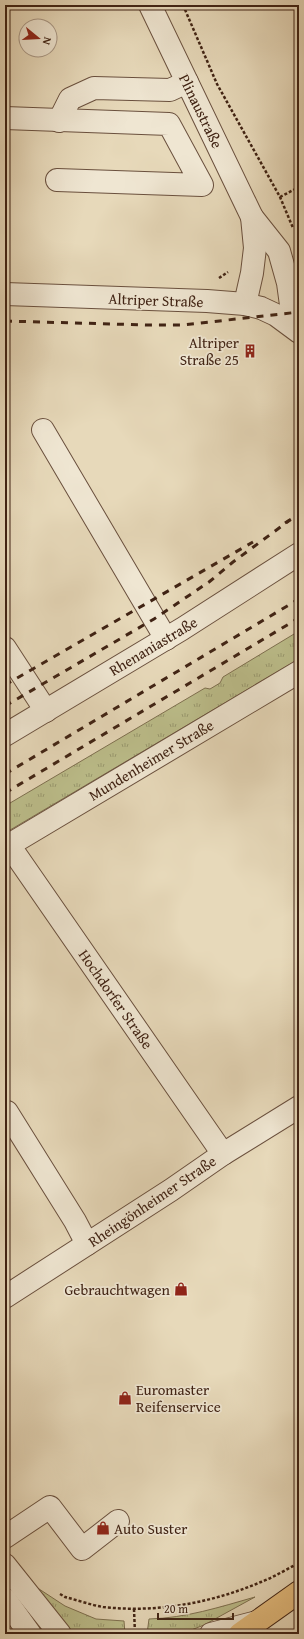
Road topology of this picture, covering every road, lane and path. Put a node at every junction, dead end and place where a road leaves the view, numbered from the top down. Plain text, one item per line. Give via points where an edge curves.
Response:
1 (150, 5) edge
2 (183, 5) edge
3 (188, 82) junction
4 (5, 118) edge
5 (59, 120) junction
6 (57, 180) dead end
7 (299, 187) edge
8 (280, 198) junction
9 (252, 217) junction
10 (296, 234) dead end
11 (5, 294) edge
12 (245, 304) junction
13 (296, 329) edge
14 (43, 430) dead end
15 (299, 554) edge
16 (166, 639) junction
17 (5, 648) edge
18 (299, 672) edge
19 (46, 711) junction
20 (5, 735) edge
21 (7, 847) edge
22 (299, 1106) edge
23 (7, 1112) dead end
24 (223, 1154) junction
25 (87, 1244) junction
26 (5, 1298) edge
27 (118, 1521) dead end
28 (5, 1537) edge
29 (299, 1563) edge
30 (5, 1565) edge
31 (299, 1592) edge
32 (58, 1593) dead end
33 (5, 1598) edge
34 (134, 1609) junction
35 (248, 1628) edge
36 (30, 1634) edge
37 (60, 1634) edge
38 (135, 1634) edge
39 (211, 1634) edge

1 - 3 street, Plinaustraße
2 - 8 path via 217,84
3 - 5 street via 170,90 94,88 70,99
3 - 9 street, Plinaustraße
4 - 5 street
5 - 6 street via 169,124 202,184
7 - 8 path
8 - 10 path
9 - 12 street, Plinaustraße via 256,248
9 - 13 street, Plinaustraße via 279,251
11 - 12 street, Altriper Straße
12 - 13 street, Altriper Straße via 276,315
14 - 16 street
15 - 16 street, Rhenaniastraße
16 - 19 street, Rhenaniastraße
17 - 19 street
18 - 21 street, Mundenheimer Straße
19 - 20 street, Rhenaniastraße
21 - 24 street, Hochdorfer Straße
22 - 24 street, Rheingönheimer Straße
23 - 25 street
24 - 25 street, Rheingönheimer Straße
25 - 26 street, Rheingönheimer Straße
27 - 28 street via 82,1549 50,1507
29 - 34 path via 262,1582 218,1598 180,1606
30 - 37 street
31 - 35 main road
32 - 34 path via 102,1606
33 - 36 street
34 - 38 path
35 - 39 street

